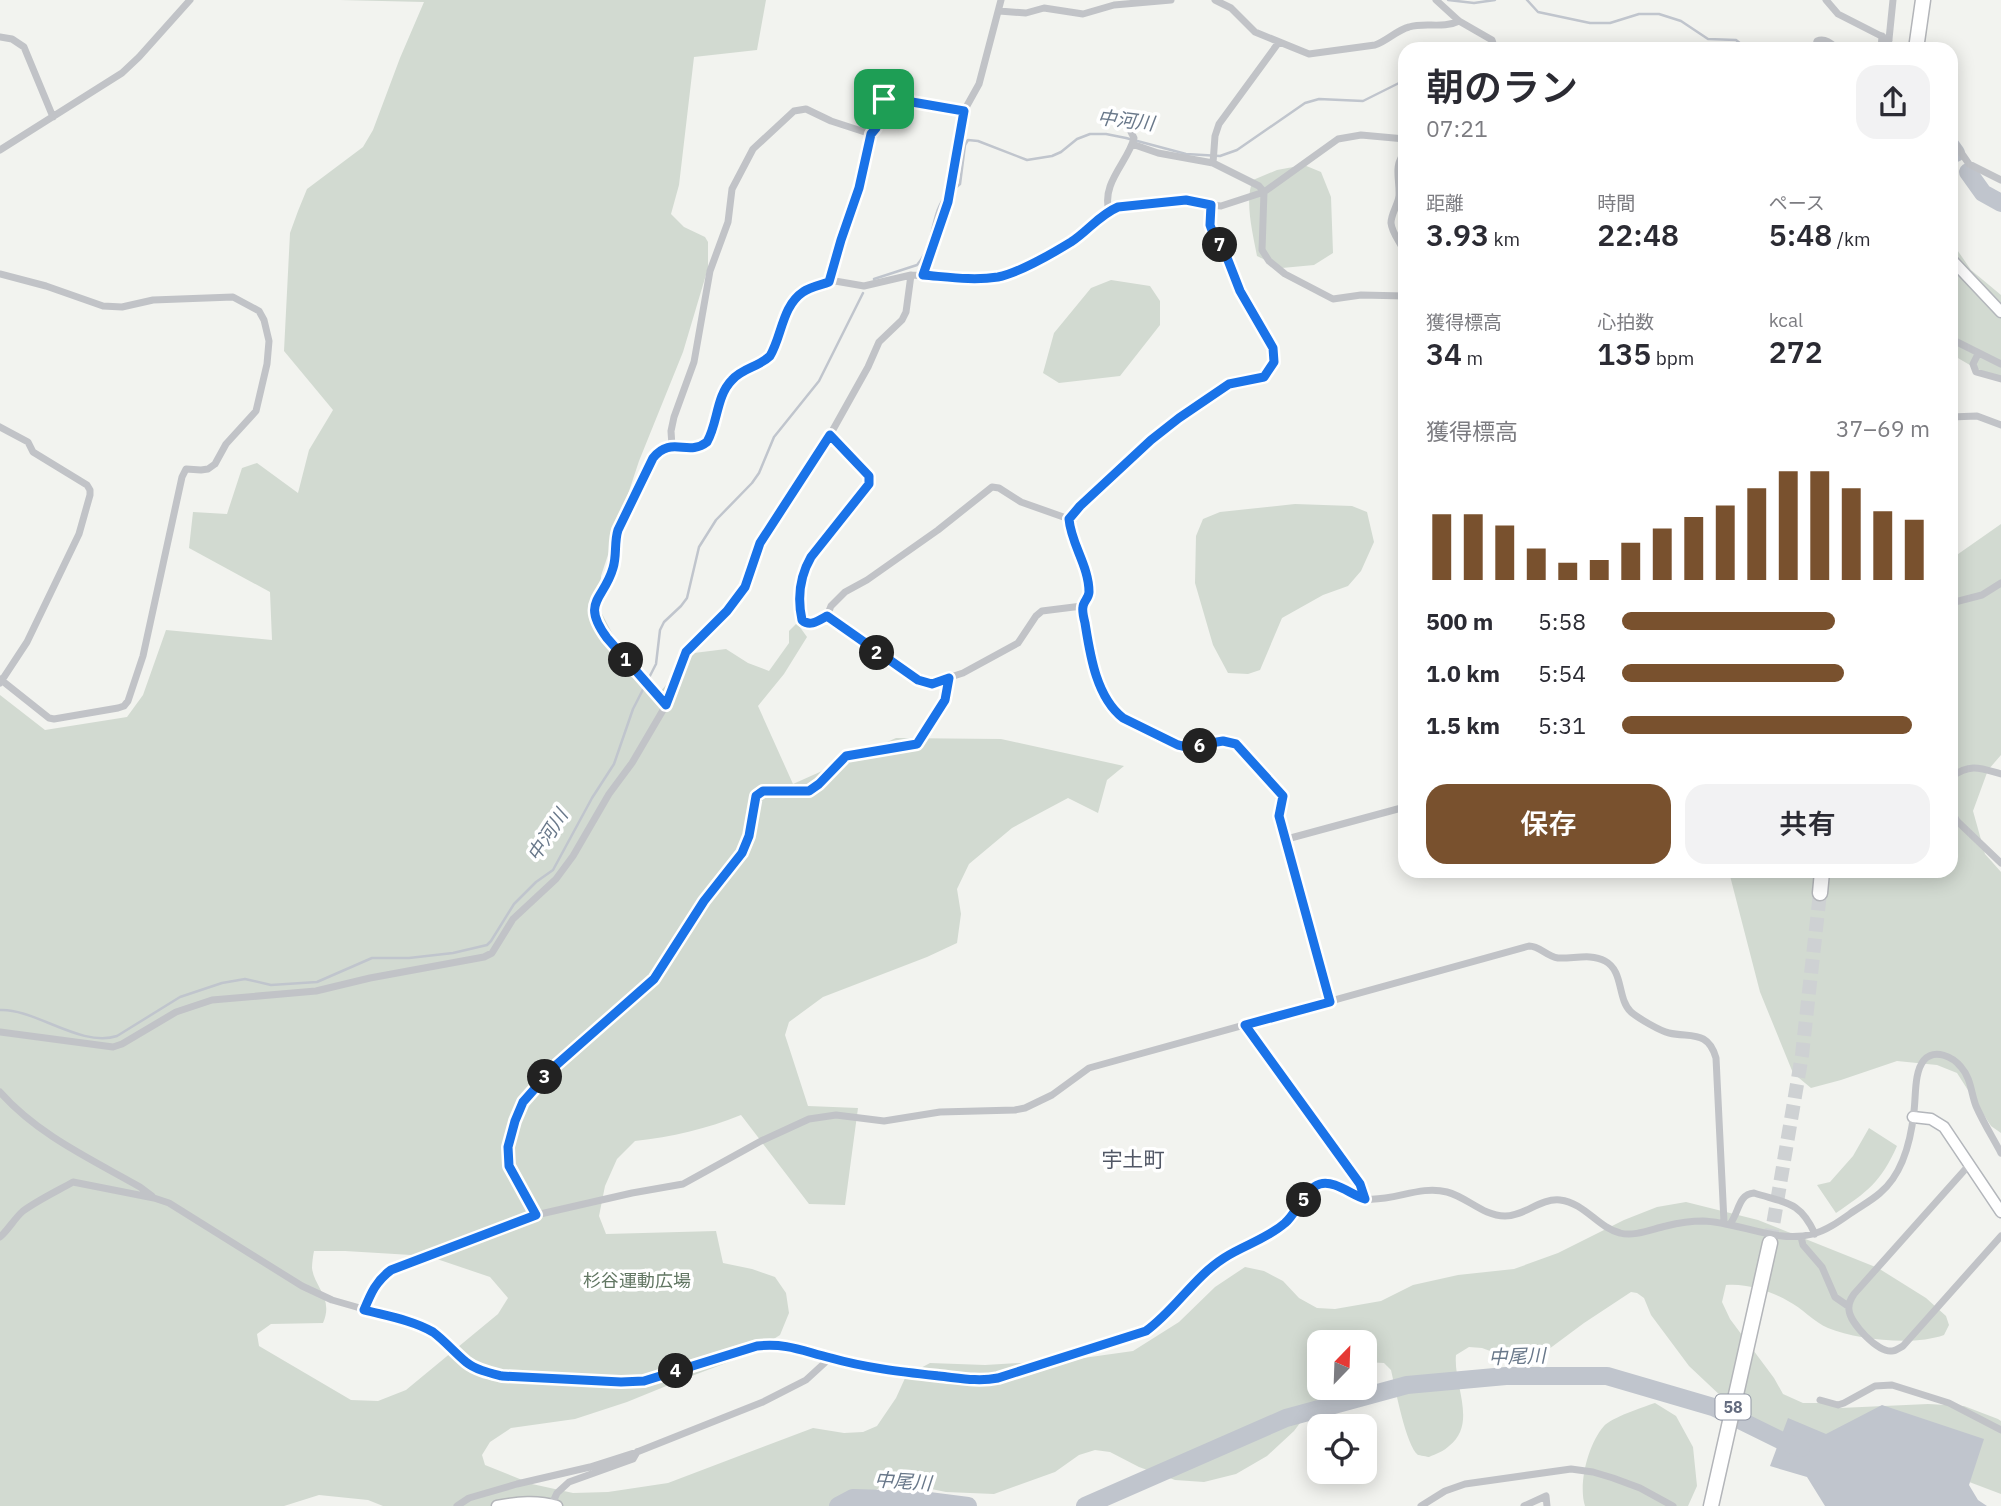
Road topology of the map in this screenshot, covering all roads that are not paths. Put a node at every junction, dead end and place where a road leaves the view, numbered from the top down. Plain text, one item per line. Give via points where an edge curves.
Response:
1 (190, 0) edge
2 (1001, 0) edge
3 (1171, 0) edge
4 (1215, 0) edge
5 (1436, 0) edge
6 (1826, 0) edge
7 (1892, 0) edge
8 (1923, 0) edge
9 (999, 10) junction
10 (1459, 21) junction
11 (0, 37) edge
12 (1886, 38) junction
13 (1279, 42) junction
14 (1493, 42) edge
15 (1884, 42) edge
16 (1887, 42) edge
17 (1917, 42) edge
18 (964, 111) junction
19 (53, 117) junction
20 (871, 134) junction
21 (1398, 138) edge
22 (1958, 148) edge
23 (0, 150) edge
24 (1213, 158) junction
25 (1965, 158) junction
26 (1398, 162) edge
27 (1958, 162) edge
28 (2001, 180) edge
29 (1398, 187) edge
30 (1264, 192) junction
31 (1398, 198) edge
32 (1211, 205) junction
33 (1109, 211) junction
34 (1398, 240) edge
35 (1958, 266) edge
36 (0, 274) edge
37 (911, 275) junction
38 (923, 275) junction
39 (829, 282) junction
40 (1398, 296) edge
41 (2001, 312) edge
42 (1958, 343) edge
43 (1979, 354) junction
44 (2001, 364) edge
45 (2001, 379) edge
46 (1958, 417) edge
47 (2001, 425) edge
48 (0, 427) edge
49 (830, 435) junction
50 (672, 446) junction
51 (1069, 519) junction
52 (2001, 583) edge
53 (1958, 601) edge
54 (1082, 606) junction
55 (827, 616) junction
56 (949, 678) junction
57 (1, 681) edge
58 (666, 705) junction
59 (1958, 772) edge
60 (2001, 774) edge
61 (1398, 809) edge
62 (1958, 822) edge
63 (1287, 839) junction
64 (2001, 863) edge
65 (1821, 878) edge
66 (1820, 894) tunnel mouth
67 (1330, 1002) junction
68 (1245, 1025) junction
69 (0, 1032) edge
70 (0, 1092) edge
71 (1913, 1117) junction
72 (2001, 1153) edge
73 (1970, 1164) junction
74 (154, 1198) junction
75 (1365, 1199) junction
76 (2001, 1212) edge
77 (536, 1215) junction
78 (1727, 1223) junction
79 (1815, 1234) junction
80 (2001, 1236) edge
81 (0, 1237) edge
82 (1801, 1237) junction
83 (1770, 1243) tunnel mouth
84 (1848, 1306) junction
85 (364, 1310) junction
86 (830, 1358) junction
87 (1820, 1400) dead end
88 (2001, 1430) edge
89 (637, 1452) junction
90 (555, 1505) edge
91 (457, 1506) edge
92 (497, 1506) edge
93 (1421, 1506) edge
94 (1524, 1506) edge
95 (1547, 1506) edge
96 (1673, 1506) edge
97 (1711, 1506) edge

1 - 19 street via 122,73
2 - 9 street
3 - 9 street via 1114,5 1083,14 1044,8 1027,13
4 - 13 street via 1231,8 1255,32
5 - 10 street
6 - 12 street via 1838,14
7 - 12 street
8 - 17 highway
9 - 18 street via 979,84
10 - 13 street via 1410,26 1375,46 1316,54
10 - 14 street
11 - 19 street via 24,47
12 - 15 street
12 - 16 street
13 - 24 street via 1219,124
18 - 20 street via 884,99
18 - 38 street via 950,193
19 - 23 street
20 - 39 street
20 - 50 street via 800,109 747,157 732,189 728,222 710,271 697,351 674,417
21 - 30 street via 1361,135 1338,139
22 - 25 street
24 - 30 street
24 - 33 street via 1158,153 1133,139 1113,178
25 - 27 street
25 - 28 street
26 - 29 street
30 - 32 street
30 - 40 street via 1262,250 1285,274 1333,299
31 - 34 street via 1391,221
32 - 33 street via 1186,200
32 - 51 street via 1214,236 1273,348 1274,362 1264,377 1229,384 1179,418
33 - 38 street via 1072,241 1012,273 975,279
35 - 41 street
36 - 57 street via 103,306 233,297 259,311 269,341 256,411 226,444 215,464 208,469 186,469 143,656 128,701 124,706 49,718
37 - 38 street
37 - 39 street via 864,286
37 - 49 street via 902,320 878,342
39 - 50 street via 796,298 770,356 740,372 727,385 707,442 696,448
42 - 43 street
43 - 44 street
43 - 45 street via 1973,364 1976,372
46 - 47 street via 1977,416
48 - 57 street via 87,485 90,495 79,534 27,642
49 - 55 street via 870,480 804,569 802,620 812,624
49 - 58 street via 760,543 745,587 686,652
50 - 58 street via 653,458 626,512 615,539 615,564 594,612 600,629
51 - 54 street via 1089,592
51 - 55 street via 992,487 938,530 845,592
52 - 53 street
54 - 56 street via 1042,611 1018,643
54 - 63 street via 1097,674 1115,712 1178,745 1236,744 1280,792 1279,816
55 - 56 street via 918,680 932,684
56 - 77 street via 945,700 917,744 846,756 809,791 763,791 756,796 742,853 704,901 663,968 554,1067 523,1102 508,1147 509,1166
58 - 69 street via 562,872 513,919 496,948 484,957 316,991 212,1000 176,1012 113,1047
59 - 60 street via 1968,767
61 - 63 street
62 - 64 street
63 - 67 street
65 - 66 highway
67 - 68 street
67 - 78 street via 1528,946 1557,958 1603,959 1614,968 1631,1012 1664,1031 1697,1036 1714,1050
68 - 75 street via 1360,1184
68 - 77 street via 1089,1068 1025,1108 940,1112 884,1121 835,1115 809,1119 683,1184
70 - 74 street via 52,1138
71 - 72 street via 1919,1069 1928,1056 1944,1055 1966,1073 1976,1106
71 - 73 street via 1931,1119 1944,1127
71 - 79 street via 1902,1161 1889,1184
73 - 76 street
73 - 84 street
74 - 81 street via 73,1182 26,1209
74 - 85 street via 181,1209 302,1286
75 - 78 street via 1439,1190 1505,1216 1561,1200 1578,1205 1621,1234 1700,1221
75 - 86 street via 1332,1184 1316,1186 1288,1221 1224,1258 1146,1331 1016,1373 981,1380
77 - 85 street via 391,1270 373,1288
78 - 79 street via 1736,1217 1743,1197 1754,1193 1799,1209
78 - 82 street
79 - 82 street
80 - 84 street via 1903,1346 1881,1349 1855,1325
82 - 84 street via 1826,1273 1835,1297
83 - 97 highway, 58
85 - 86 street via 429,1330 473,1366 502,1376 644,1381 771,1344
86 - 89 street via 806,1380 763,1402
87 - 88 street via 1838,1405 1875,1385 1892,1385 1949,1403
89 - 90 street via 633,1459 569,1482 557,1493
89 - 91 street via 469,1498
90 - 92 street via 516,1502
93 - 96 street via 1465,1483 1571,1469 1614,1478
94 - 95 street via 1546,1496

